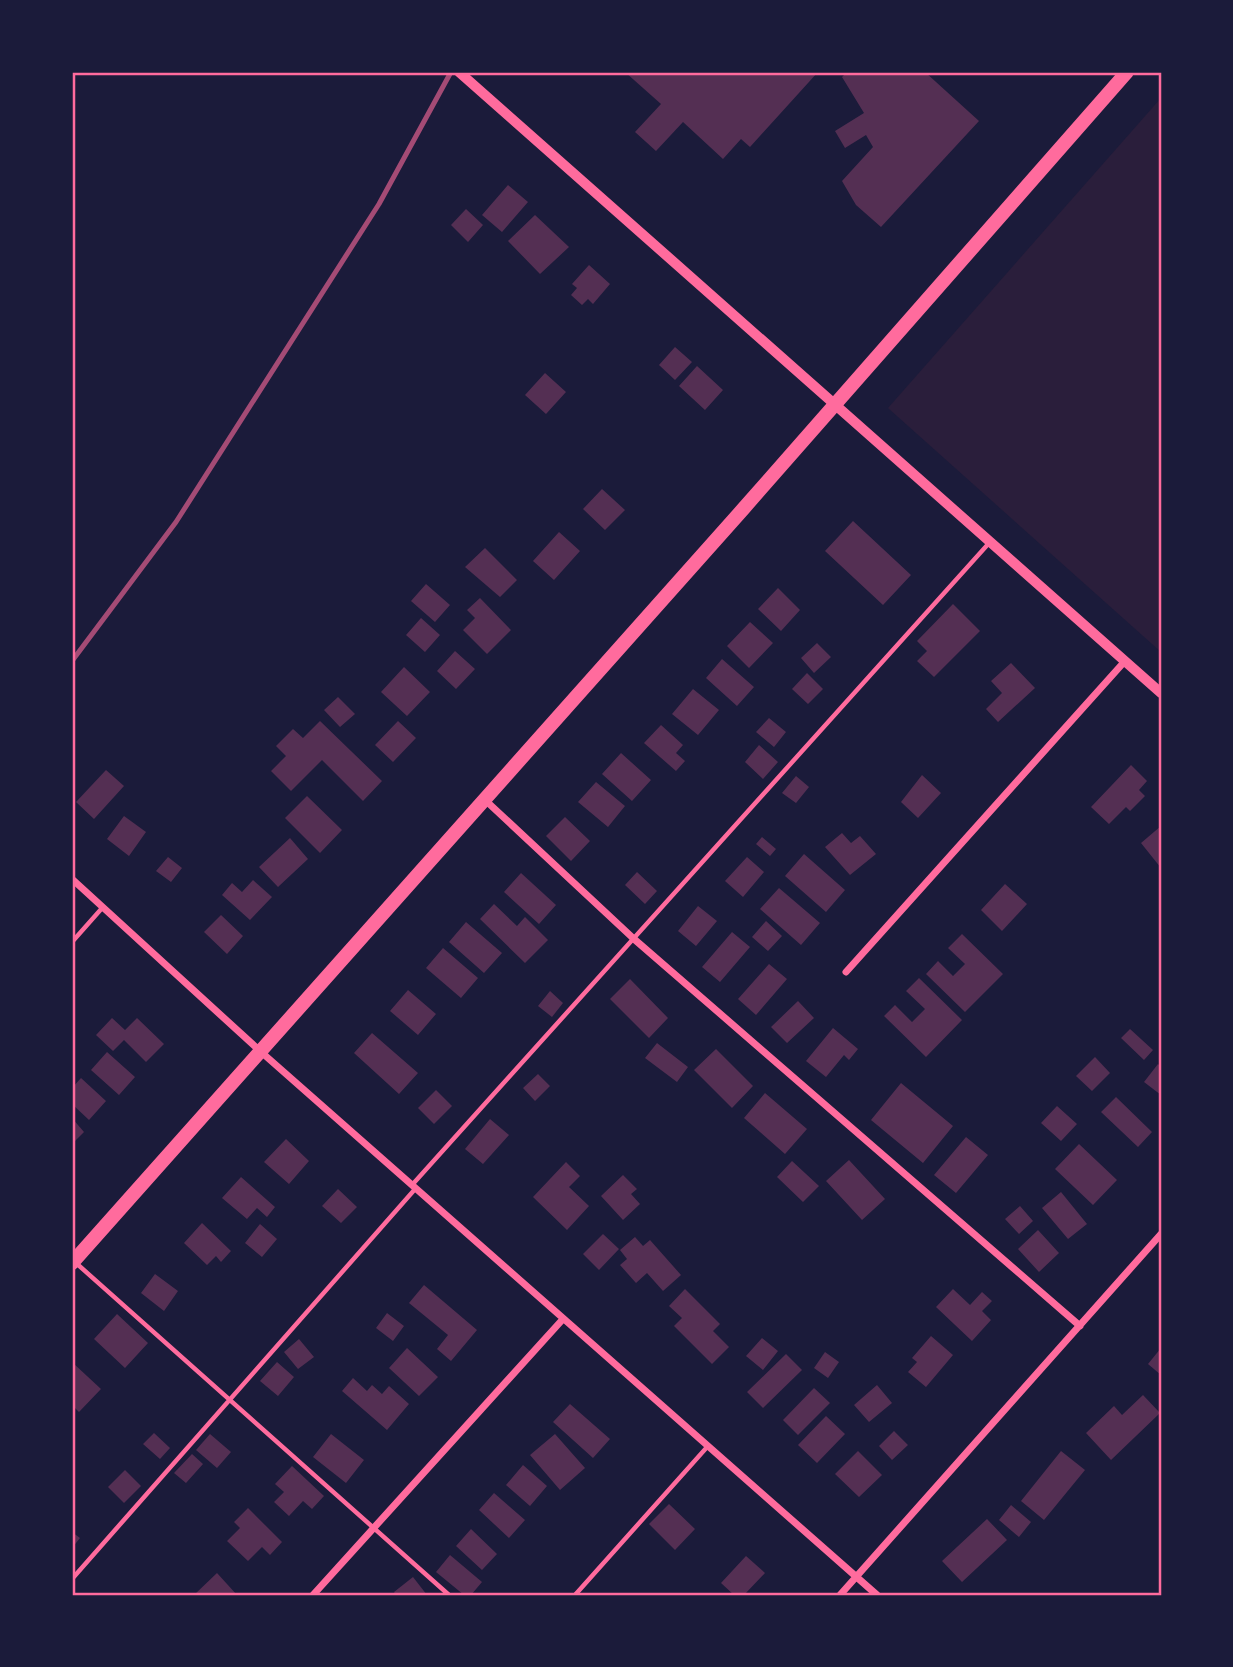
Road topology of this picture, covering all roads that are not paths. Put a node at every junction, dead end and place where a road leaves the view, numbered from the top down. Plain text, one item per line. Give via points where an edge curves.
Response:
1 (459, 72) edge
2 (1127, 72) edge
3 (834, 404) junction
4 (991, 541) junction
5 (1125, 661) junction
6 (1161, 693) edge
7 (484, 799) junction
8 (72, 879) edge
9 (103, 907) junction
10 (634, 939) junction
11 (72, 942) edge
12 (846, 972) dead end
13 (260, 1051) junction
14 (414, 1187) junction
15 (1161, 1234) edge
16 (72, 1261) edge
17 (563, 1319) junction
18 (1080, 1326) junction
19 (230, 1400) junction
20 (708, 1446) junction
21 (373, 1527) junction
22 (856, 1577) junction
23 (72, 1579) edge
24 (313, 1595) edge
25 (449, 1595) edge
26 (575, 1595) edge
27 (840, 1595) edge
28 (877, 1595) edge

1 - 3 street
2 - 3 main road
3 - 4 street
3 - 7 main road
4 - 5 street
4 - 10 lane
5 - 6 street
5 - 12 street
7 - 10 street
7 - 13 main road
8 - 9 street
9 - 11 lane
9 - 13 street
10 - 14 lane
10 - 18 street
13 - 14 street
13 - 16 main road
14 - 17 street
14 - 19 lane
15 - 18 street
16 - 19 lane
17 - 20 street
17 - 21 street
18 - 22 street
19 - 21 lane
19 - 23 lane
20 - 22 street
20 - 26 lane
21 - 24 street
21 - 25 lane
22 - 27 street
22 - 28 street

